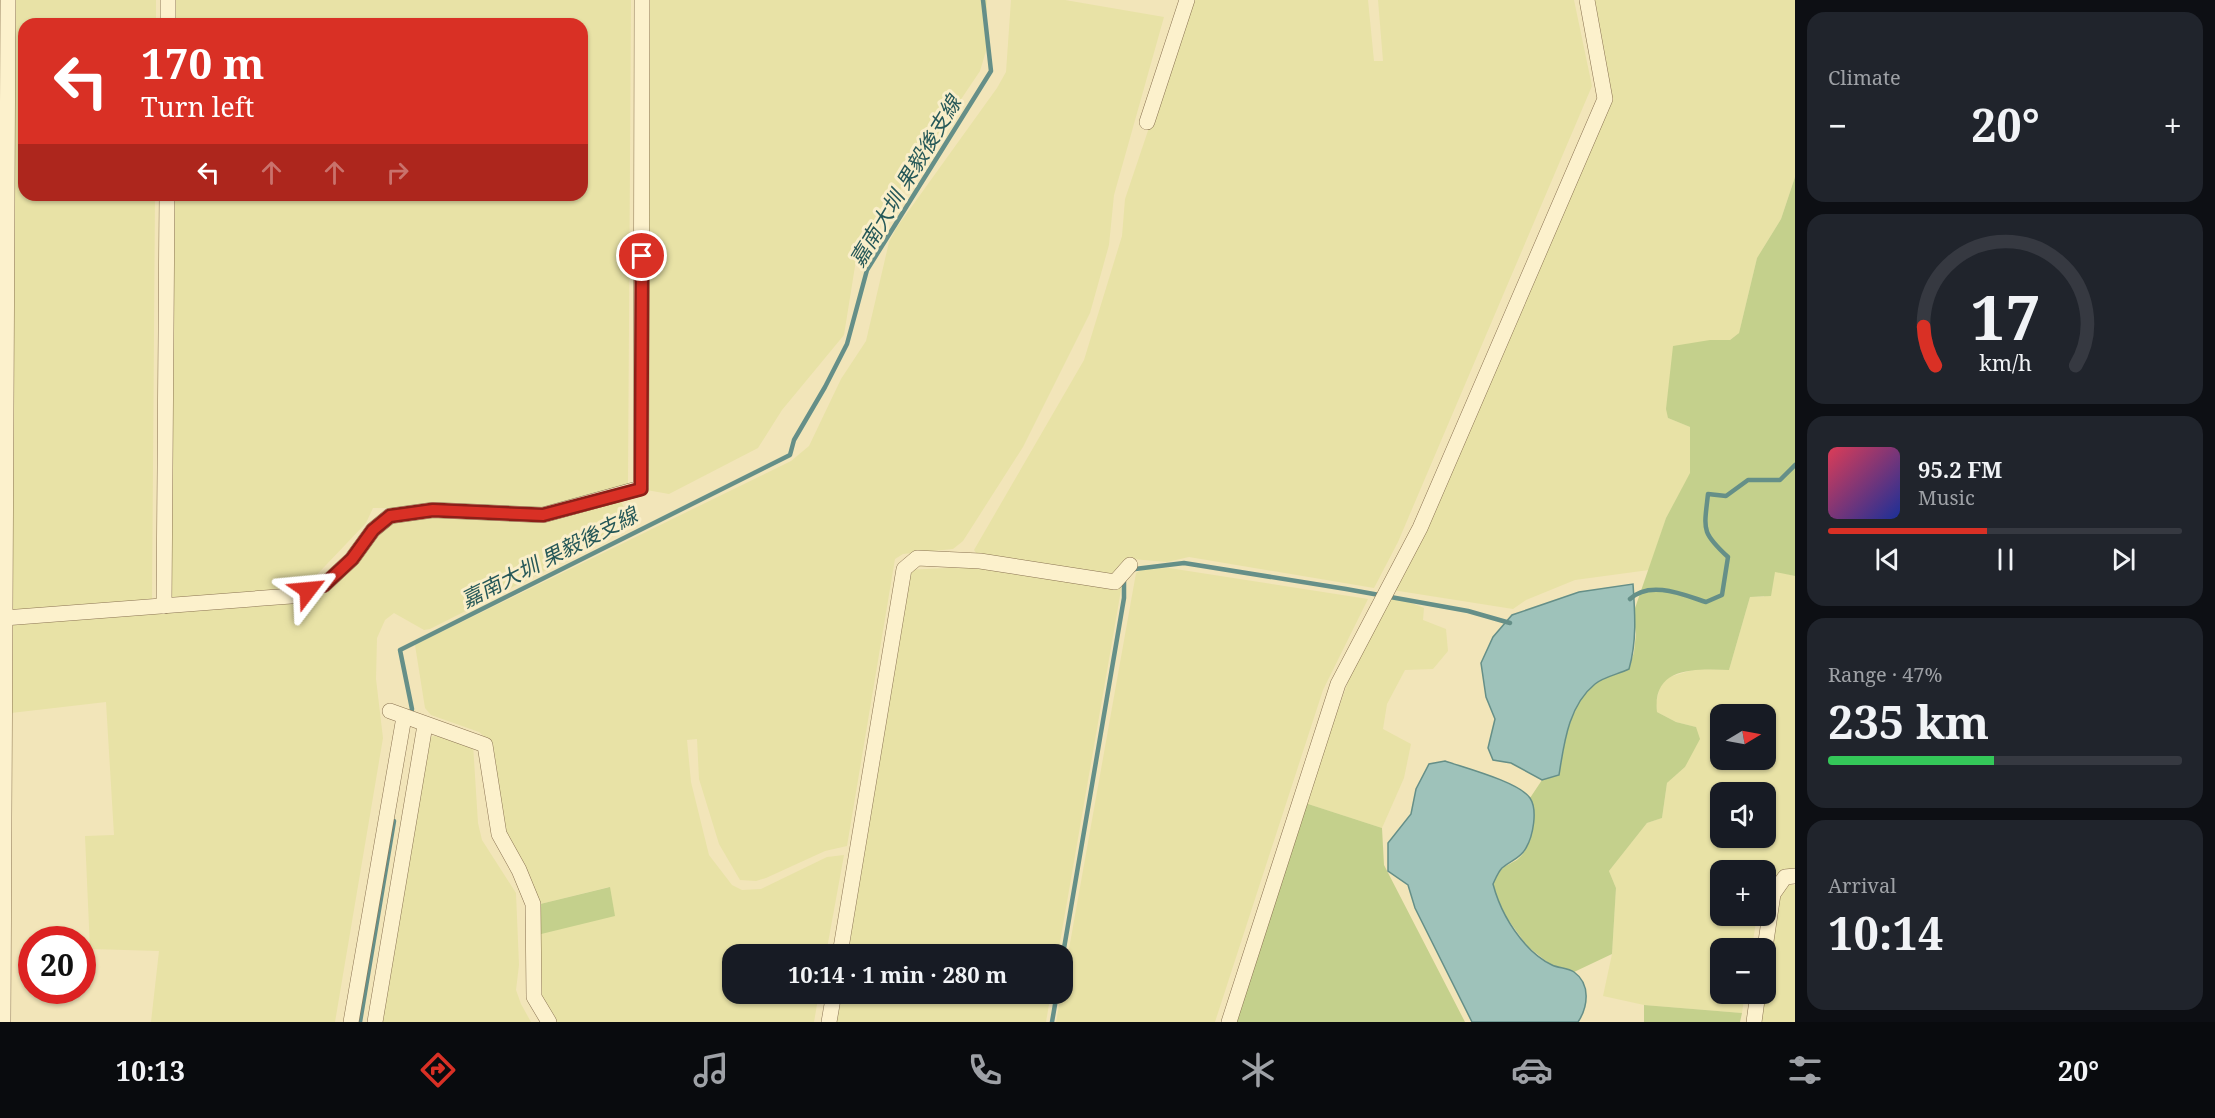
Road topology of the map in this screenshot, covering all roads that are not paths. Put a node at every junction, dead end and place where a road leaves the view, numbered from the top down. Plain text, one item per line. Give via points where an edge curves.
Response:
1 (8, 0) edge
2 (168, 0) edge
3 (642, 0) edge
4 (1187, 0) edge
5 (1587, 0) edge
6 (168, 18) edge
7 (1148, 122) dead end
8 (167, 201) edge
9 (3, 561) edge
10 (1130, 565) dead end
11 (164, 606) junction
12 (4, 618) junction
13 (425, 725) junction
14 (1795, 876) edge
15 (1766, 938) edge
16 (842, 944) edge
17 (832, 1004) edge
18 (1756, 1004) edge
19 (3, 1022) edge
20 (351, 1022) edge
21 (375, 1022) edge
22 (549, 1022) edge
23 (829, 1022) edge
24 (1229, 1022) edge
25 (1754, 1022) edge

1 - 9 street
2 - 6 street
3 - 11 street via 641,489 543,515 433,510 390,516 324,585 291,596
4 - 7 street
5 - 24 street via 1605,99 1420,528 1338,684
8 - 11 street
9 - 12 street
10 - 16 street via 1115,582 980,561 917,558 904,569
11 - 12 street
12 - 19 street
13 - 20 street via 397,714
13 - 21 street
13 - 22 street via 485,745 499,834 533,904 534,997
14 - 15 street via 1785,877 1773,894
17 - 23 street
18 - 25 street

